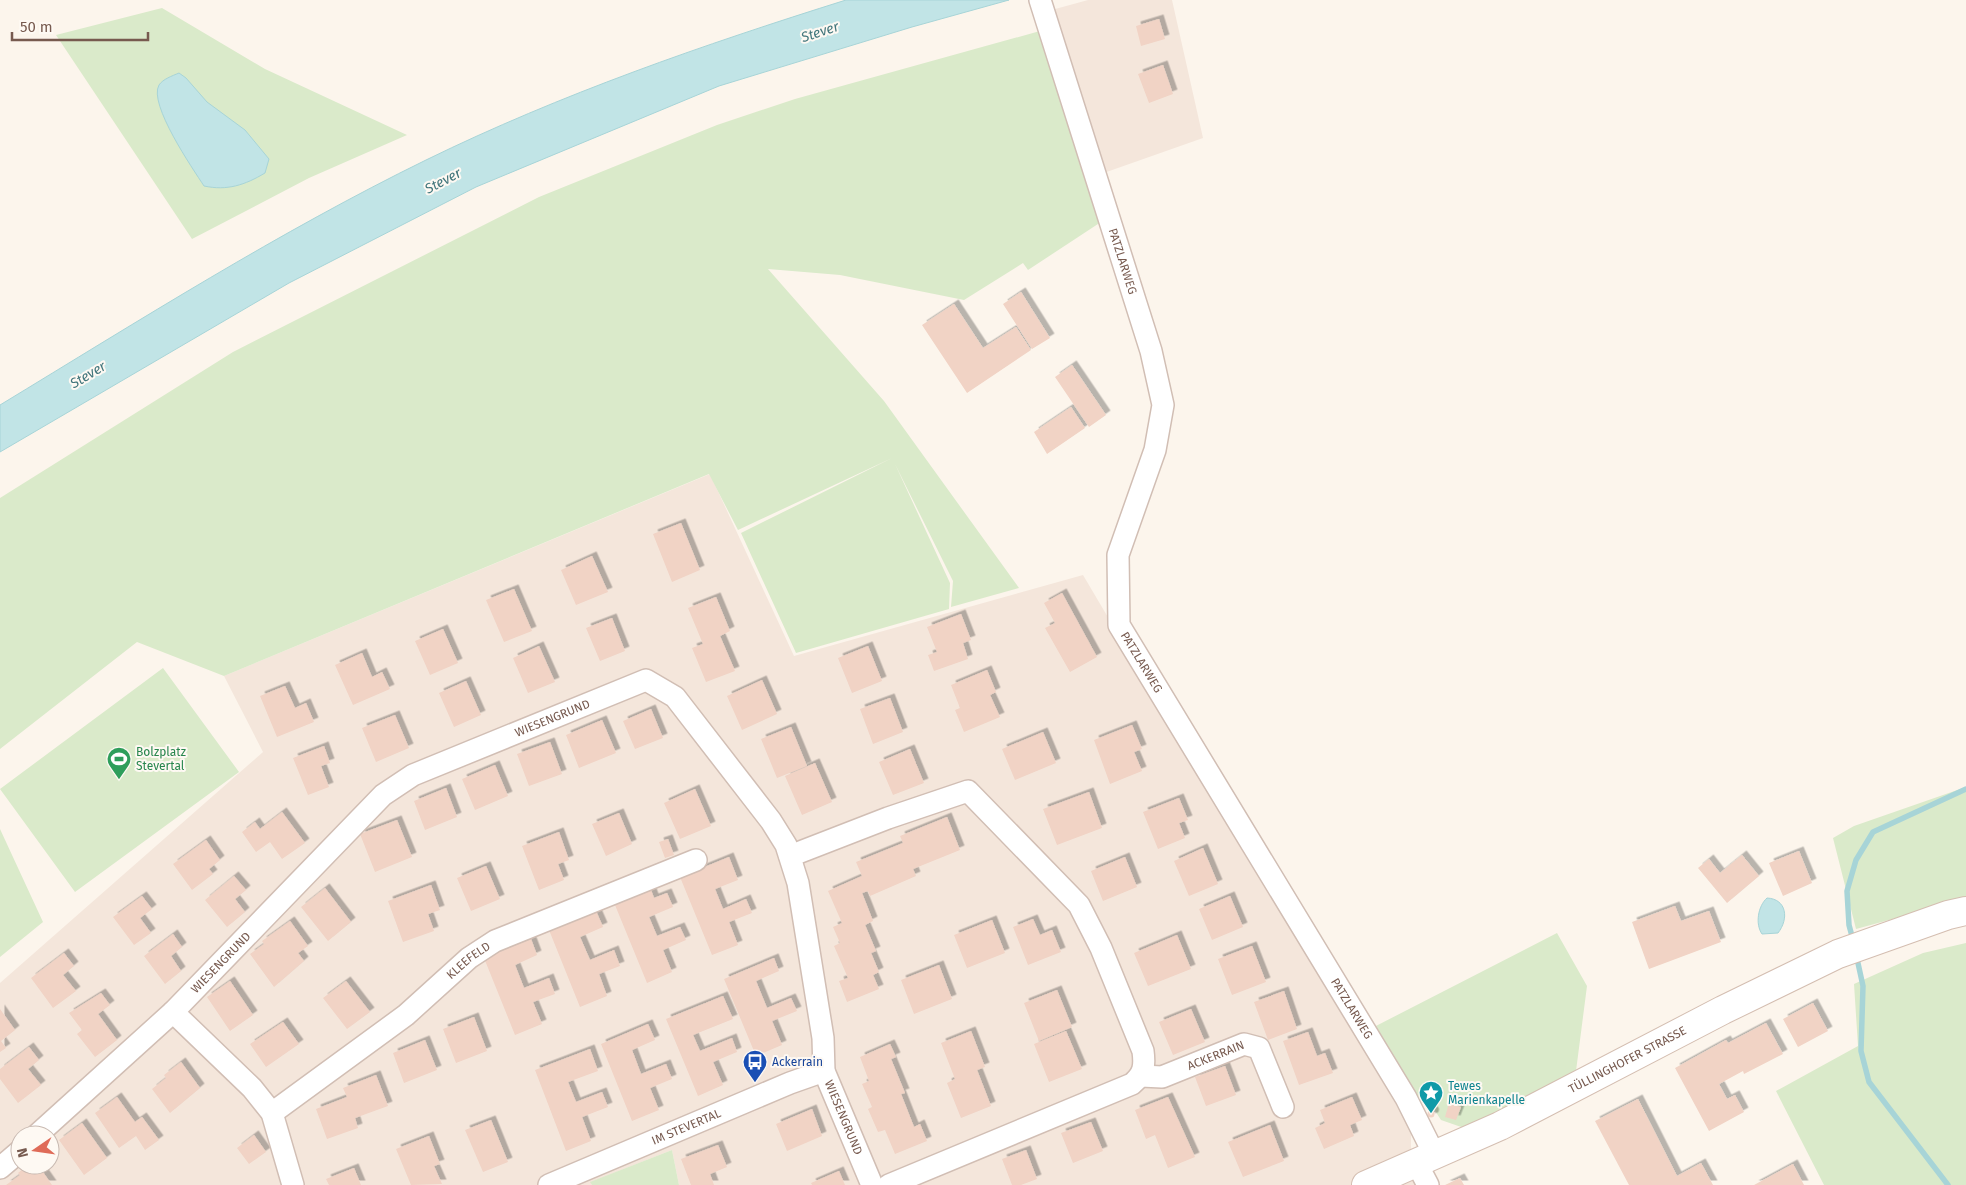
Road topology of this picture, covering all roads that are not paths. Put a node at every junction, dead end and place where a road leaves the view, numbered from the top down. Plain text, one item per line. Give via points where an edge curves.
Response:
1 (1041, 5) edge
2 (790, 856) junction
3 (696, 860) dead end
4 (1966, 911) edge
5 (173, 1012) junction
6 (824, 1071) junction
7 (1141, 1076) junction
8 (1284, 1107) dead end
9 (272, 1114) junction
10 (48, 1125) edge
11 (10, 1159) edge
12 (0, 1168) edge
13 (1426, 1168) edge
14 (293, 1185) edge
15 (549, 1185) edge
16 (872, 1185) edge
17 (889, 1185) edge
18 (1366, 1185) edge

1 - 13 street, PATZLARWEG via 1151,351 1163,405 1156,450 1118,555 1119,625 1406,1098
2 - 5 street, WIESENGRUND via 771,820 675,698 646,680 413,775 383,795
2 - 6 street, WIESENGRUND via 798,884 823,1038
2 - 7 street via 968,791 1079,905 1101,948 1143,1051
3 - 9 street, KLEEFELD via 495,940 469,958 406,1015
4 - 13 main road, TÜLLINGHOFER STRASSE via 1838,954 1706,1019
5 - 9 street via 252,1088
5 - 10 street, WIESENGRUND
6 - 15 street, IM STEVERTAL
6 - 16 street, WIESENGRUND
7 - 8 street, ACKERRAIN via 1162,1077 1244,1044 1259,1048
7 - 17 street via 1132,1084
9 - 14 street
11 - 12 street
13 - 18 main road, TÜLLINGHOFER STRASSE

